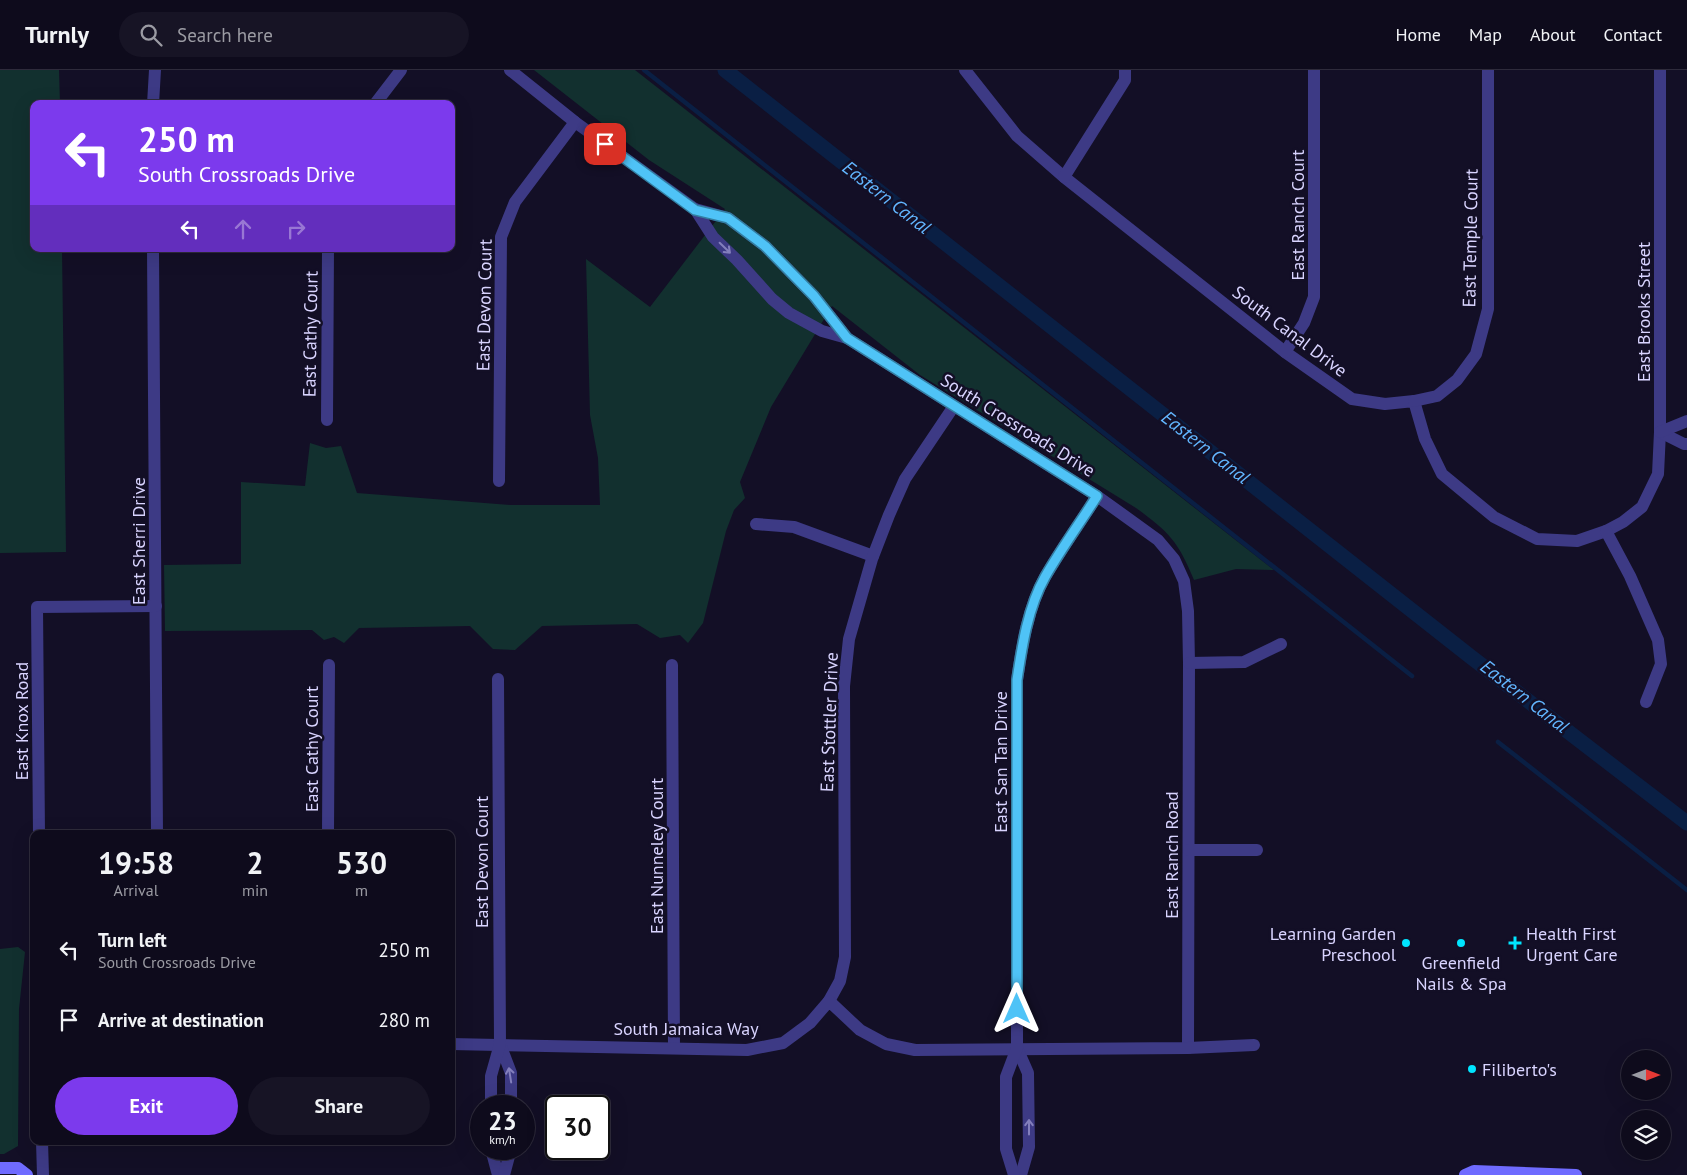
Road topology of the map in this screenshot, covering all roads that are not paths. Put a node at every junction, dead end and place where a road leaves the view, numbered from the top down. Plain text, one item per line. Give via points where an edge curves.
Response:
1 (154, 70) edge
2 (401, 70) edge
3 (510, 70) edge
4 (965, 70) edge
5 (1125, 70) edge
6 (1314, 70) edge
7 (1488, 70) edge
8 (1660, 70) edge
9 (152, 100) edge
10 (378, 100) edge
11 (575, 122) junction
12 (1064, 177) junction
13 (695, 210) junction
14 (154, 252) edge
15 (328, 252) edge
16 (847, 338) junction
17 (1285, 352) junction
18 (1414, 401) junction
19 (954, 406) junction
20 (327, 420) dead end
21 (1687, 421) edge
22 (1660, 432) junction
23 (1687, 444) edge
24 (499, 481) dead end
25 (1097, 496) junction
26 (756, 524) dead end
27 (1606, 531) junction
28 (873, 556) junction
29 (156, 606) junction
30 (1281, 644) dead end
31 (1190, 663) junction
32 (328, 665) dead end
33 (672, 665) dead end
34 (498, 679) dead end
35 (1646, 702) dead end
36 (39, 830) edge
37 (157, 830) edge
38 (328, 830) edge
39 (1188, 850) junction
40 (1257, 850) dead end
41 (829, 1001) junction
42 (455, 1044) edge
43 (500, 1044) junction
44 (1254, 1046) dead end
45 (674, 1047) junction
46 (1017, 1048) junction
47 (1188, 1048) junction
48 (491, 1095) edge
49 (511, 1095) edge
50 (42, 1145) edge
51 (494, 1160) edge
52 (508, 1160) edge
53 (0, 1168) edge
54 (27, 1175) edge
55 (43, 1175) edge
56 (498, 1175) edge
57 (504, 1175) edge
58 (1014, 1175) edge
59 (1021, 1175) edge
60 (1465, 1175) edge
61 (1576, 1175) edge

1 - 9 street
2 - 10 street
3 - 11 street, South Crossroads Drive
4 - 12 street, South Canal Drive via 1018,136
5 - 12 street via 1124,80
6 - 17 street, East Ranch Court via 1314,297 1304,323
7 - 18 street, East Temple Court via 1488,309 1476,354 1458,380 1437,396
8 - 22 street, East Brooks Street
11 - 13 street, South Crossroads Drive
11 - 24 street, East Devon Court via 515,202 501,236
12 - 17 street, South Canal Drive
13 -> 16 street, South Crossroads Drive via 713,237 772,299 789,313 822,331
13 - 16 street, South Crossroads Drive via 728,218 765,246 814,296
14 - 29 street, East Sherri Drive
15 - 20 street, East Cathy Court
16 - 19 street, South Crossroads Drive
17 - 18 street, South Canal Drive via 1352,399 1385,404
18 - 27 street via 1425,439 1442,474 1494,517 1537,540 1576,541
19 - 25 street, South Crossroads Drive
19 - 28 street, East Stottler Drive via 905,479
21 - 22 street
22 - 23 street
22 - 27 street, East Brooks Street via 1658,474 1642,506
25 - 31 street, South Crossroads Drive via 1158,540 1174,559 1184,582
25 - 46 street, East San Tan Drive via 1044,578 1022,644 1017,680
26 - 28 street via 794,527
27 - 35 street via 1658,640 1661,664
28 - 41 street, East Stottler Drive via 849,639 844,686 845,957 840,981
29 - 36 street, East Knox Road via 37,608
29 - 37 street, East Sherri Drive
30 - 31 street via 1244,662
31 - 39 street, East Ranch Road
32 - 38 street, East Cathy Court
33 - 45 street, East Nunneley Court
34 - 43 street, East Devon Court
39 - 40 street
39 - 47 street, East Ranch Road
41 - 45 street, South Jamaica Way via 810,1024 783,1043 747,1050
41 - 46 street via 860,1030 886,1044 915,1050
42 - 43 street, South Jamaica Way
43 - 45 street, South Jamaica Way
43 - 48 street, East Devon Court via 491,1076
49 -> 43 street, East Devon Court via 511,1073
44 - 47 street
46 - 47 street
46 - 58 street, East San Tan Drive via 1006,1077 1006,1149
59 -> 46 street, East San Tan Drive via 1028,1147 1028,1073
50 - 55 street
51 - 56 street
52 - 57 street
53 - 54 main road via 18,1168
60 - 61 main road via 1474,1171

